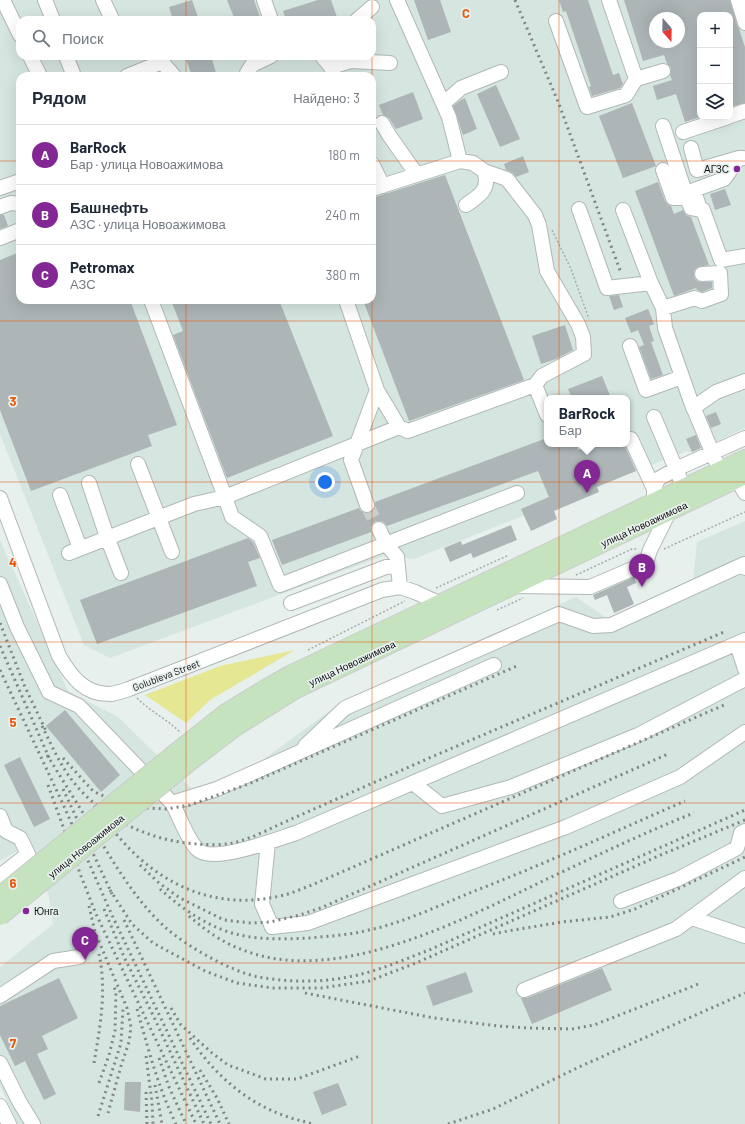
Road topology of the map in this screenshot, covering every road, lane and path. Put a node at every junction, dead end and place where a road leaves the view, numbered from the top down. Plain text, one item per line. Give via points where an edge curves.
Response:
1 (3, 0) edge
2 (45, 0) edge
3 (103, 0) edge
4 (264, 0) edge
5 (397, 0) edge
6 (609, 0) edge
7 (738, 0) edge
8 (372, 7) dead end
9 (51, 16) edge
10 (110, 16) edge
11 (270, 16) edge
12 (362, 16) edge
13 (556, 21) dead end
14 (745, 23) edge
15 (16, 27) edge
16 (32, 60) edge
17 (68, 60) edge
18 (263, 60) edge
19 (390, 63) dead end
20 (329, 66) edge
21 (663, 71) dead end
22 (38, 72) edge
23 (72, 72) edge
24 (137, 72) edge
25 (171, 72) edge
26 (248, 72) edge
27 (501, 72) dead end
28 (636, 79) junction
29 (443, 104) junction
30 (745, 111) edge
31 (733, 116) edge
32 (720, 120) edge
33 (382, 123) dead end
34 (663, 126) dead end
35 (683, 132) dead end
36 (691, 148) dead end
37 (742, 158) edge
38 (460, 161) junction
39 (663, 170) dead end
40 (484, 171) junction
41 (417, 175) junction
42 (16, 182) edge
43 (0, 188) edge
44 (377, 188) edge
45 (687, 198) junction
46 (16, 204) edge
47 (466, 205) dead end
48 (0, 207) edge
49 (579, 209) dead end
50 (623, 210) dead end
51 (700, 210) junction
52 (535, 215) junction
53 (16, 232) edge
54 (0, 238) edge
55 (745, 256) edge
56 (702, 274) dead end
57 (651, 283) junction
58 (153, 304) edge
59 (347, 304) edge
60 (663, 308) junction
61 (583, 337) junction
62 (630, 346) dead end
63 (682, 377) junction
64 (745, 381) edge
65 (535, 385) junction
66 (377, 390) junction
67 (544, 408) edge
68 (693, 408) junction
69 (654, 417) dead end
70 (399, 428) junction
71 (745, 438) edge
72 (631, 439) dead end
73 (356, 444) junction
74 (712, 454) junction
75 (745, 459) edge
76 (138, 464) dead end
77 (676, 469) junction
78 (720, 471) junction
79 (742, 482) edge
80 (89, 483) dead end
81 (684, 488) junction
82 (517, 493) dead end
83 (60, 495) dead end
84 (225, 497) junction
85 (659, 501) junction
86 (1, 505) edge
87 (367, 505) tunnel mouth
88 (745, 512) edge
89 (158, 518) junction
90 (379, 529) tunnel mouth
91 (107, 537) junction
92 (386, 544) junction
93 (650, 550) junction
94 (172, 552) dead end
95 (398, 566) junction
96 (745, 568) edge
97 (121, 573) dead end
98 (572, 577) dead end
99 (0, 584) edge
100 (400, 587) junction
101 (518, 592) junction
102 (291, 603) dead end
103 (441, 604) junction
104 (496, 610) dead end
105 (741, 642) edge
106 (494, 665) dead end
107 (745, 669) edge
108 (745, 680) edge
109 (129, 689) junction
110 (745, 732) edge
111 (186, 746) junction
112 (297, 753) junction
113 (413, 783) junction
114 (172, 803) junction
115 (0, 816) edge
116 (745, 831) edge
117 (268, 842) junction
118 (0, 876) edge
119 (745, 878) edge
120 (0, 896) edge
121 (621, 901) dead end
122 (0, 916) edge
123 (692, 918) junction
124 (745, 936) edge
125 (79, 957) dead end
126 (524, 990) dead end
127 (0, 996) edge
128 (0, 1063) edge
129 (0, 1106) edge
130 (9, 1124) edge
131 (33, 1124) edge

1 - 15 street
2 - 9 street
3 - 10 street
4 - 11 street
5 - 29 street
6 - 28 street
7 - 14 street
8 - 12 street
13 - 28 street via 587,107 626,95
16 - 22 street
17 - 23 street
18 - 26 street via 252,65
19 - 20 street via 351,61
21 - 28 street
24 - 25 street via 162,62
27 - 29 street via 461,88
29 - 38 street via 449,117
30 - 31 street
32 - 35 street
33 - 41 street
34 - 45 street
36 - 37 street via 697,170
37 - 51 street via 724,179 694,190
38 - 40 street via 473,163
38 - 41 street
39 - 45 street via 673,198
40 - 47 street via 487,180 485,189
40 - 52 street via 507,179
41 - 44 street
42 - 43 street
45 - 51 street via 691,208
46 - 48 street
49 - 57 street via 608,288
50 - 57 street
51 - 55 street via 721,260
52 - 61 street via 547,270
52 - 61 path via 546,220 571,269 591,326
53 - 54 street
56 - 60 street via 720,273 721,294 702,301 695,298
57 - 60 street
58 - 84 street
59 - 66 street
60 - 63 street via 665,328
61 - 65 street via 584,354 542,376
62 - 63 street via 646,390
63 - 68 street
64 - 68 street via 716,392
65 - 67 street
65 - 70 street via 408,431
66 - 70 street
66 - 73 street
68 - 74 street
69 - 77 street
70 - 73 street
71 - 74 street
72 - 85 street
73 - 84 street
73 - 87 street via 351,460
74 - 77 street
74 - 78 street
75 - 78 main road, улица Новоажимова
76 - 89 street
77 - 81 street
77 - 85 street via 658,479
78 - 81 main road, улица Новоажимова
79 - 85 main road, улица Новоажимова
80 - 91 street
81 - 85 main road, улица Новоажимова
82 - 92 street
83 - 91 street via 74,550
84 - 89 street via 194,504
84 - 92 street via 232,517 260,536 280,585
85 - 93 street
85 - 101 main road, улица Новоажимова
85 - 103 main road, улица Новоажимова
86 - 109 street, Golubleva Street via 59,656 68,672 80,685 94,692 111,694
88 - 93 path via 662,549
89 - 91 street
89 - 94 street
90 - 92 street
91 - 97 street
92 - 95 street via 397,557
93 - 98 path via 632,549
93 - 101 street via 646,563 590,587
95 - 100 street
95 - 102 street via 386,567
96 - 112 street via 744,564 611,625 593,626 559,614 345,708
99 - 114 street via 17,627 49,692 79,706
100 - 103 street
100 - 109 street, Golubleva Street via 382,590
101 - 104 path
101 - 111 main road, улица Новоажимова via 296,689 235,727
103 - 111 main road, улица Новоажимова via 290,675 226,713
105 - 107 street
105 - 113 street
106 - 112 street
108 - 113 street via 638,734 511,787 442,806
109 - 111 path via 147,707 170,722
110 - 117 street via 680,777 573,824 308,923 272,926 262,904
111 - 120 main road, улица Новоажимова, bridge
111 - 122 main road, улица Новоажимова, bridge
112 - 114 street via 217,789
113 - 117 street via 296,833
114 - 117 street via 197,850 208,855 239,851
115 - 118 street via 6,831 20,838 28,854
116 - 121 street via 741,833 737,848 678,879
119 - 123 street
123 - 124 street
123 - 126 street via 676,929
125 - 127 street via 53,961
128 - 131 street
129 - 130 street

